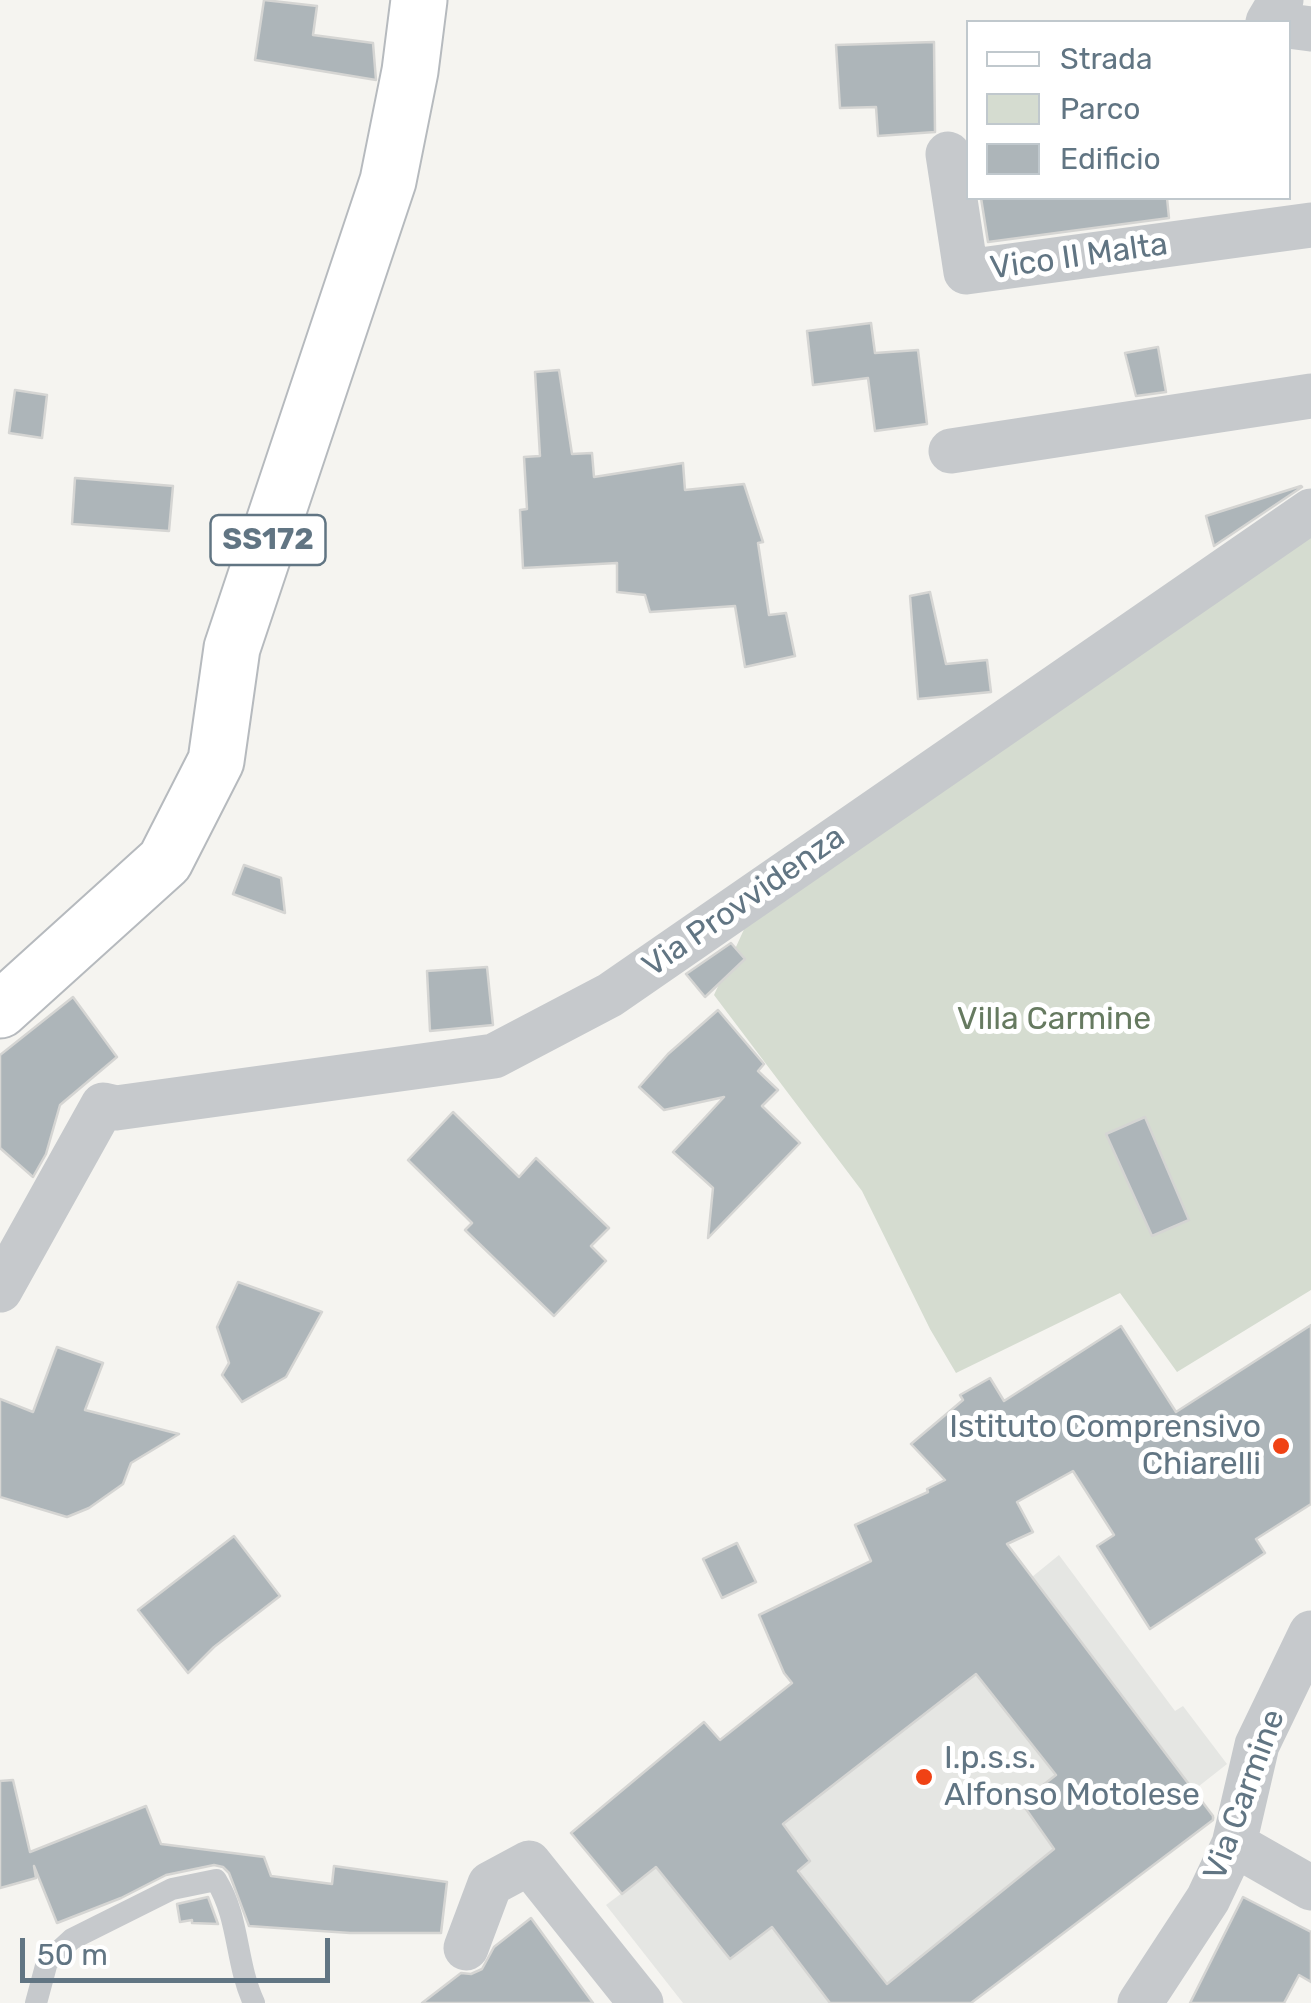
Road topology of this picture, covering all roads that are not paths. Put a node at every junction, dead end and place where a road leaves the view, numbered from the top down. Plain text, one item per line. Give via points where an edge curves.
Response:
1 (418, 0) edge
2 (948, 154) dead end
3 (1218, 217) edge
4 (1311, 225) edge
5 (1311, 396) edge
6 (952, 450) dead end
7 (1311, 511) edge
8 (0, 1010) edge
9 (0, 1290) edge
10 (1311, 1633) edge
11 (1234, 1844) junction
12 (1311, 1888) edge
13 (466, 1948) dead end
14 (36, 2003) edge
15 (254, 2003) edge
16 (642, 2003) edge
17 (1140, 2003) edge

1 - 8 main road, SS172 via 388,182 232,648 216,761 164,861
2 - 3 street, Vico II Malta via 966,272
3 - 4 street, Vico II Malta
5 - 6 street
7 - 9 street, Via Provvidenza via 610,995 494,1056 103,1105
10 - 11 street, Via Carmine via 1257,1745
11 - 12 street
11 - 17 street, Via Carmine via 1208,1899
13 - 16 street via 490,1884 530,1863
14 - 15 lane via 46,1962 72,1939 172,1889 216,1880 230,1903

